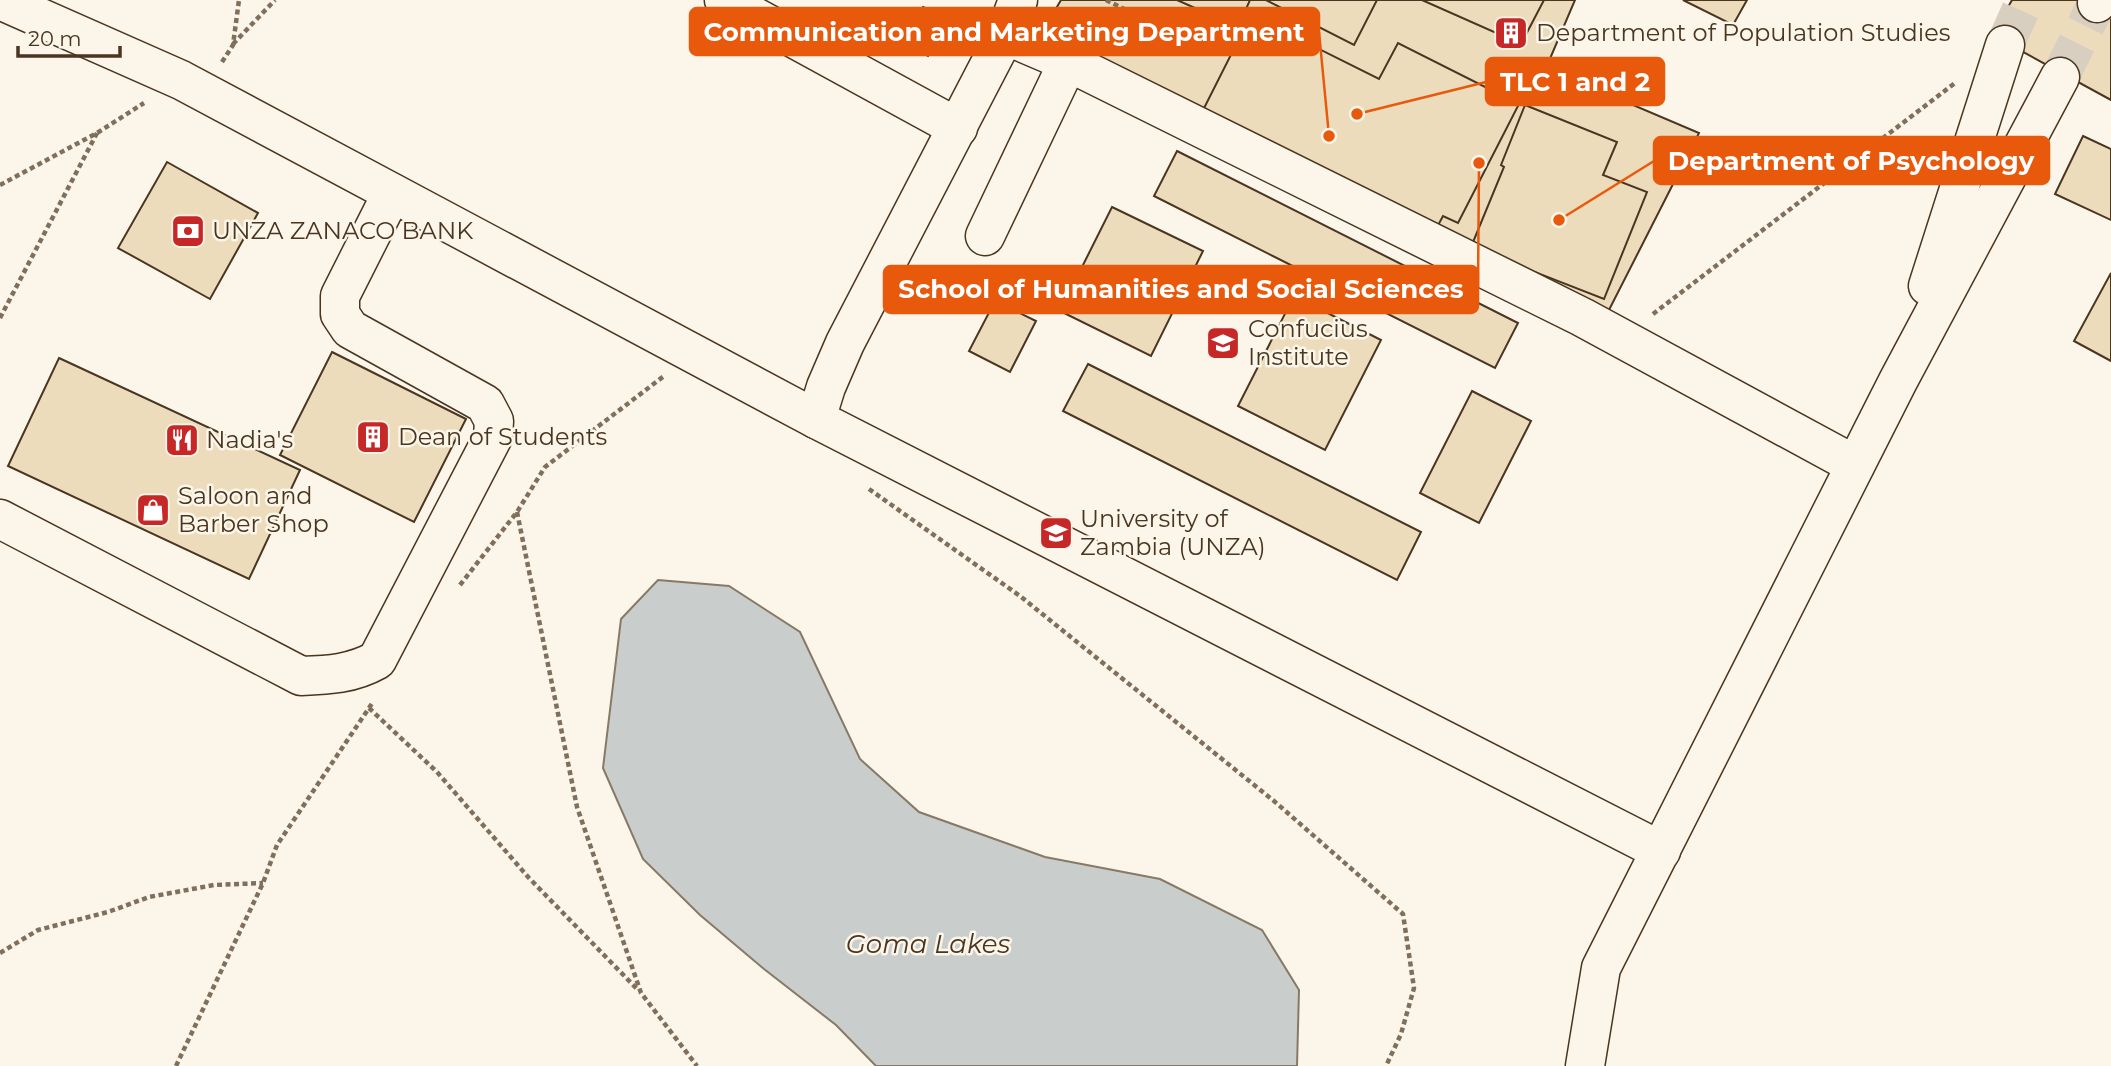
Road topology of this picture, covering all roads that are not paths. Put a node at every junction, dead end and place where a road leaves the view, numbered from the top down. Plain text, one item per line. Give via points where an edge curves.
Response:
1 (0, 0) edge
2 (724, 0) edge
3 (1018, 0) edge
4 (1005, 35) junction
5 (2005, 45) tunnel mouth
6 (1068, 62) junction
7 (2060, 76) tunnel mouth
8 (958, 128) junction
9 (392, 193) junction
10 (985, 236) dead end
11 (1898, 381) junction
12 (816, 419) junction
13 (1855, 465) junction
14 (0, 519) edge
15 (1661, 851) junction
16 (1586, 1066) edge

1 - 9 lane via 191,86
2 - 8 lane
3 - 4 lane
4 - 6 lane
4 - 8 lane
5 - 11 lane
6 - 10 lane
6 - 13 lane via 1621,338
7 - 11 lane
8 - 12 lane via 845,343
9 - 12 lane
9 - 14 lane via 340,296 340,314 350,329 485,404 494,421 492,437 377,660 337,675 301,676
11 - 13 lane
12 - 15 lane
13 - 15 lane
15 - 16 lane via 1601,968

